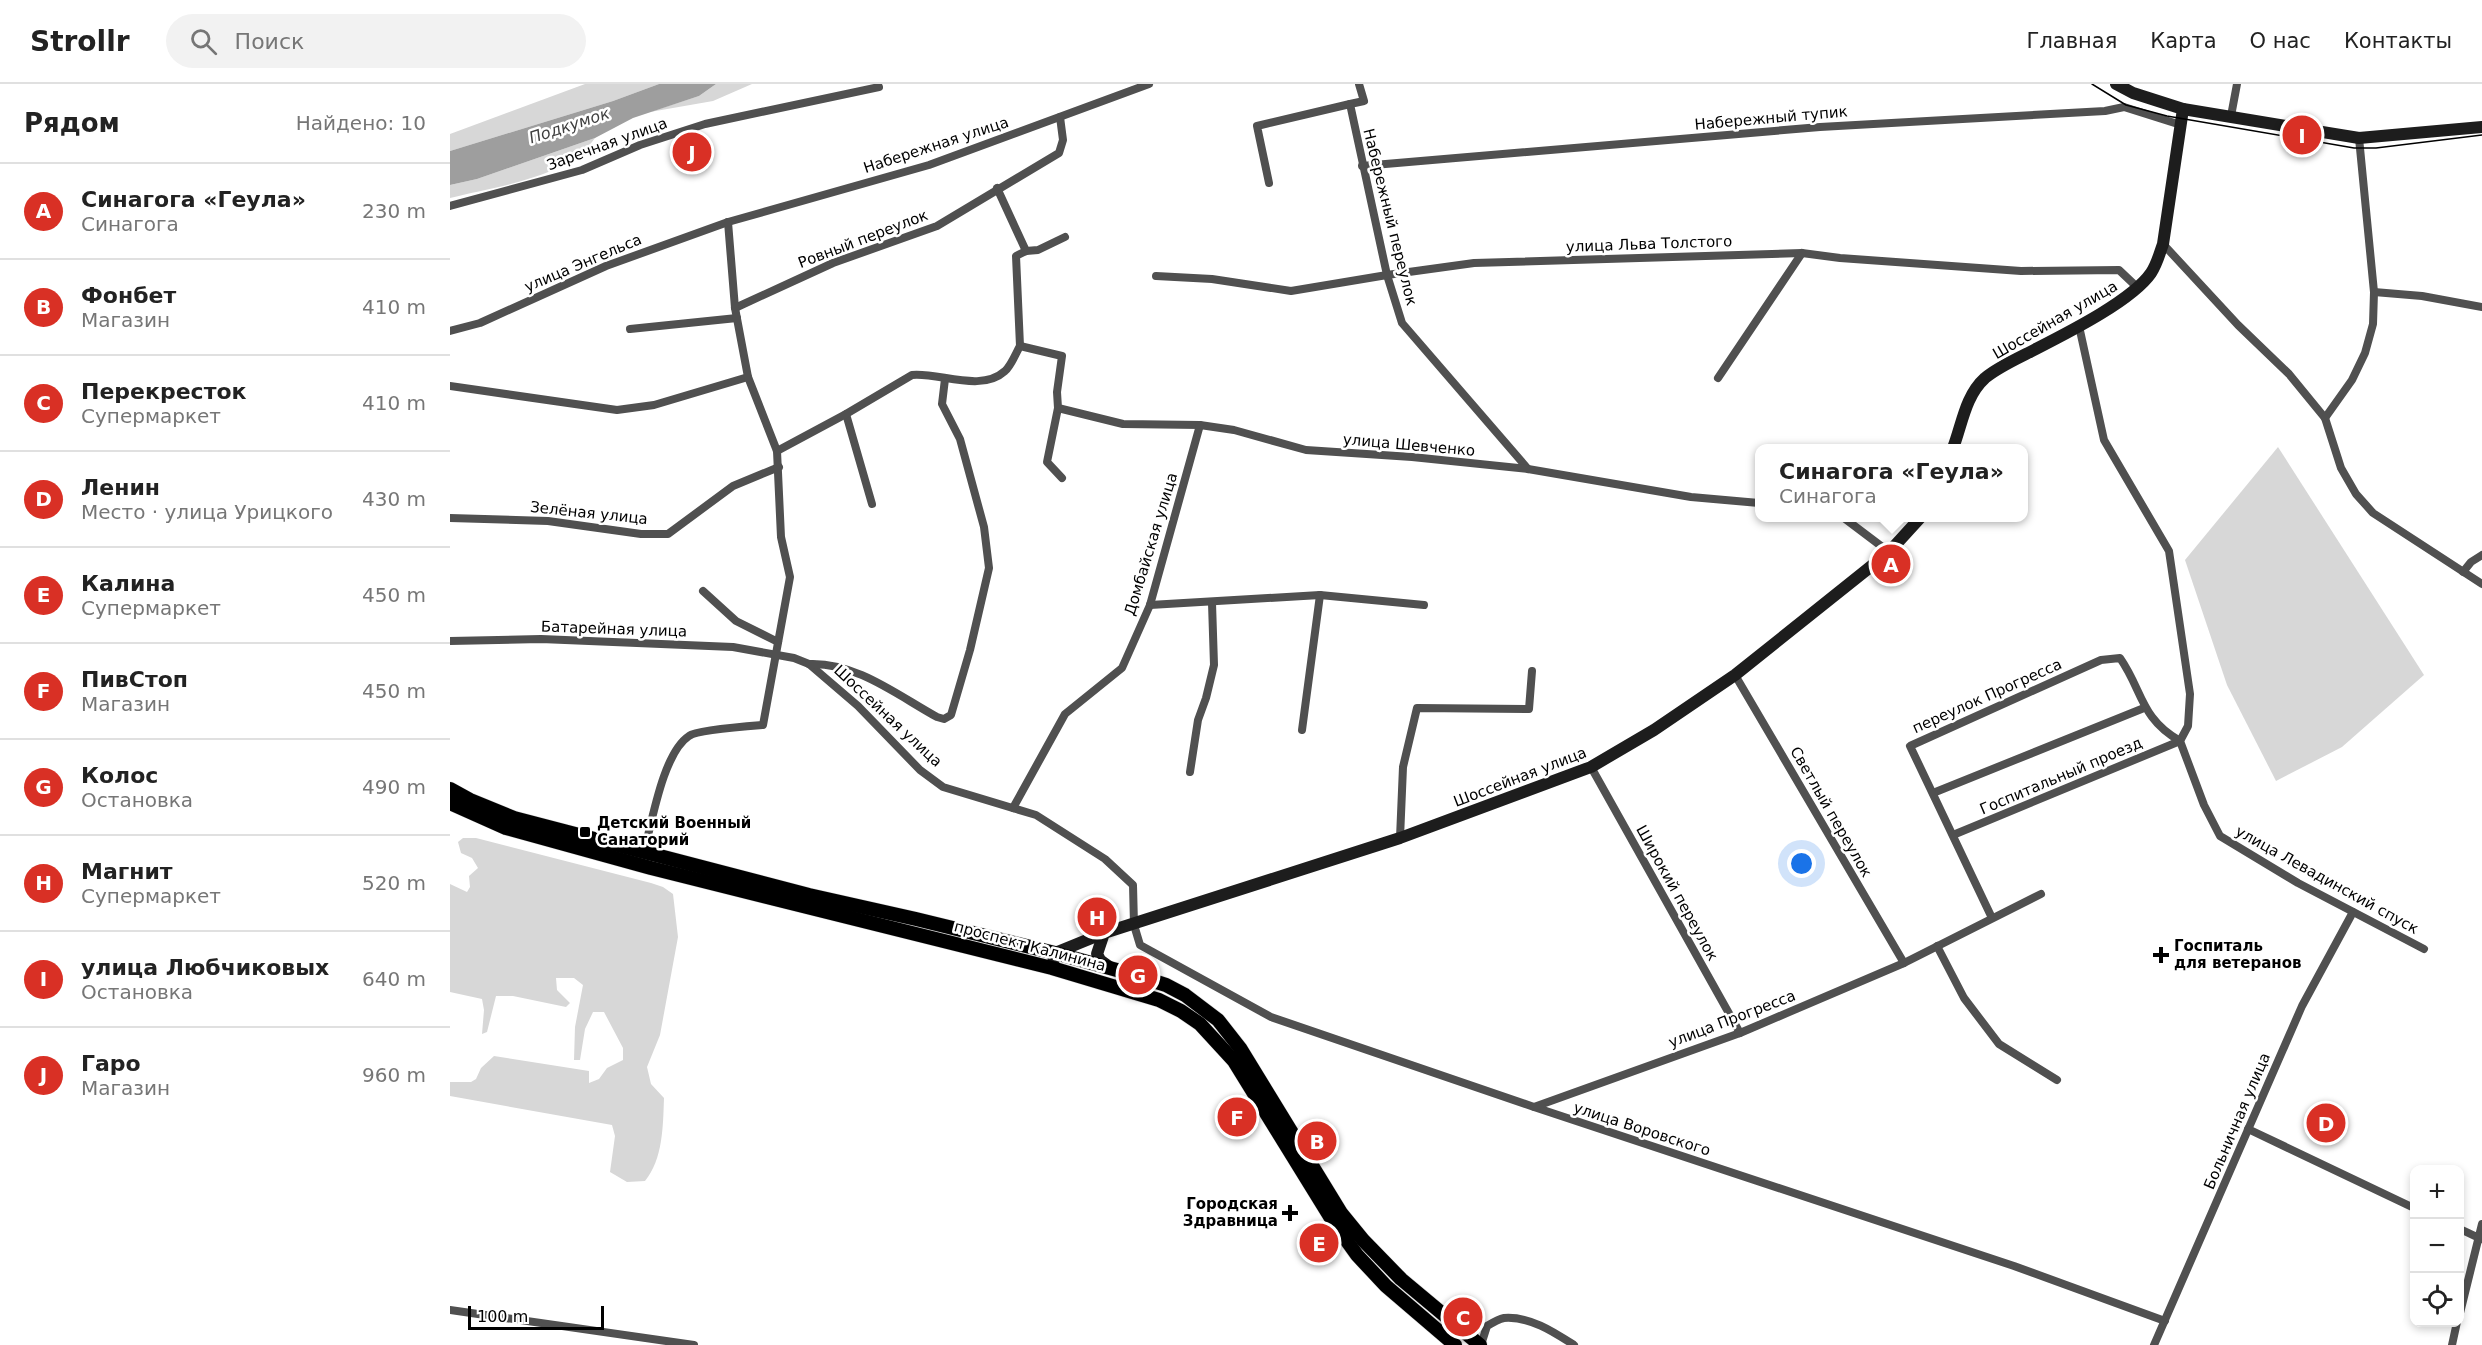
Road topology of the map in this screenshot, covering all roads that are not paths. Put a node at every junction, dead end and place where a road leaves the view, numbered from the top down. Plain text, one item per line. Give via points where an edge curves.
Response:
1 (1149, 84) edge
2 (1359, 84) edge
3 (2116, 84) edge
4 (2237, 84) edge
5 (879, 87) dead end
6 (1350, 104) junction
7 (2182, 109) junction
8 (2231, 116) junction
9 (1060, 117) junction
10 (2181, 125) junction
11 (2482, 127) edge
12 (2359, 138) junction
13 (1362, 166) junction
14 (1269, 183) dead end
15 (997, 188) junction
16 (450, 206) edge
17 (728, 222) junction
18 (1065, 237) dead end
19 (2163, 244) junction
20 (1026, 251) junction
21 (1802, 254) junction
22 (1387, 274) junction
23 (1156, 276) dead end
24 (2138, 288) junction
25 (2374, 292) junction
26 (735, 308) junction
27 (2482, 308) edge
28 (737, 318) junction
29 (2079, 326) junction
30 (630, 329) dead end
31 (450, 331) edge
32 (1020, 346) junction
33 (748, 377) junction
34 (1718, 378) dead end
35 (945, 379) junction
36 (450, 386) edge
37 (1058, 408) junction
38 (846, 414) junction
39 (2325, 418) junction
40 (1200, 425) junction
41 (1954, 444) edge
42 (777, 451) junction
43 (779, 467) junction
44 (1528, 469) junction
45 (1062, 478) dead end
46 (1755, 503) edge
47 (872, 504) dead end
48 (450, 518) edge
49 (1849, 522) edge
50 (1916, 522) edge
51 (1889, 552) junction
52 (2482, 555) edge
53 (2463, 572) junction
54 (2482, 584) edge
55 (703, 591) dead end
56 (1320, 595) junction
57 (1212, 603) junction
58 (1424, 604) dead end
59 (1150, 605) junction
60 (450, 641) edge
61 (778, 642) junction
62 (777, 653) junction
63 (808, 664) junction
64 (1532, 671) dead end
65 (1735, 675) junction
66 (2144, 708) junction
67 (1302, 730) dead end
68 (2180, 741) junction
69 (1591, 767) junction
70 (1190, 772) dead end
71 (450, 789) edge
72 (1933, 793) junction
73 (450, 802) edge
74 (1013, 808) junction
75 (1953, 835) junction
76 (1400, 837) junction
77 (644, 852) junction
78 (2041, 894) dead end
79 (2353, 912) junction
80 (1992, 918) junction
81 (1134, 924) junction
82 (1104, 933) junction
83 (1937, 946) junction
84 (2424, 949) dead end
85 (1056, 953) junction
86 (1904, 963) junction
87 (1052, 968) junction
88 (1112, 969) junction
89 (1740, 1034) junction
90 (2057, 1080) dead end
91 (1534, 1107) junction
92 (2248, 1129) junction
93 (2410, 1206) edge
94 (2482, 1224) edge
95 (2464, 1231) edge
96 (2480, 1239) edge
97 (2464, 1298) edge
98 (450, 1310) edge
99 (2165, 1320) junction
100 (2456, 1327) edge
101 (668, 1343) edge
102 (694, 1345) edge
103 (1455, 1345) edge
104 (1480, 1345) edge
105 (1574, 1345) edge
106 (2154, 1345) edge
107 (2452, 1345) edge

1 - 9 street, Набережная улица
2 - 6 street via 1364,100
3 - 7 main road
4 - 8 street
5 - 16 street, Заречная улица via 705,124 640,145 582,170
6 - 13 street, Набережный переулок
6 - 14 street via 1257,126
7 - 8 main road
7 - 10 main road, Шоссейная улица
8 - 12 main road
9 - 15 street, Ровный переулок via 1063,140 1059,153
9 - 17 street, Набережная улица via 928,165
10 - 13 street, Набережный тупик via 2124,107 1808,128
10 - 19 main road, Шоссейная улица
11 - 12 main road
12 - 25 street
13 - 22 street, Набережный переулок
15 - 20 street
15 - 26 street, Ровный переулок via 937,226 833,263
17 - 26 street
17 - 31 street, улица Энгельса via 606,266 480,322
18 - 20 street via 1038,250
19 - 24 main road, Шоссейная улица via 2157,263
19 - 39 street via 2289,374
20 - 32 street via 1016,256
21 - 22 street, улица Льва Толстого via 1474,263
21 - 24 street, улица Льва Толстого via 2021,271 2120,270
21 - 34 street
22 - 23 street, улица Льва Толстого via 1291,291 1212,279
22 - 44 street, Набережный переулок via 1402,323
24 - 29 main road, Шоссейная улица
25 - 27 street via 2422,296
25 - 39 street via 2373,324 2365,352 2352,380
26 - 28 street
28 - 30 street
28 - 33 street
29 - 41 main road, Шоссейная улица via 1984,379 1971,396
29 - 68 street via 2104,440 2169,551 2190,693 2188,726
32 - 35 street via 1006,371 990,378 960,382
32 - 37 street via 1062,356
33 - 36 street via 654,405 617,410
33 - 42 street
35 - 38 street via 912,375
35 - 63 street, Шоссейная улица via 942,404 960,439 984,527 988,568 951,715 944,719 852,670 825,663
37 - 40 street, улица Шевченко via 1123,424
37 - 45 street via 1047,462
38 - 42 street
38 - 47 street
39 - 53 street via 2341,468 2373,513
40 - 44 street, улица Шевченко via 1306,450
40 - 59 street, Домбайская улица
42 - 43 street
43 - 48 street, Зелёная улица via 733,486 668,534 548,521
43 - 61 street via 781,537 790,577
44 - 46 street, улица Шевченко via 1691,497
49 - 51 street
50 - 51 main road, Шоссейная улица
51 - 65 main road, Шоссейная улица
52 - 53 street
53 - 54 street
55 - 61 street via 736,621
56 - 57 street
56 - 58 street
56 - 67 street
57 - 59 street
57 - 70 street via 1214,665 1198,720
59 - 74 street, Домбайская улица via 1122,668 1065,714
60 - 62 street, Батарейная улица via 541,639 733,647
61 - 62 street
62 - 63 street, Шоссейная улица
62 - 77 street via 763,725 690,734 676,749 662,782
63 - 74 street, Шоссейная улица via 943,787
64 - 76 street via 1528,709 1417,708 1403,767
65 - 69 main road, Шоссейная улица
65 - 86 street, Светлый переулок
66 - 68 street via 2163,731
66 - 72 street
66 - 72 street, переулок Прогресса via 2120,658 2101,660 1910,746
68 - 75 street, Госпитальный проезд
68 - 79 street, улица Левадинский спуск via 2220,836
69 - 76 main road, Шоссейная улица
69 - 89 street, Широкий переулок
71 - 77 main road, проспект Калинина via 514,818
72 - 75 street, переулок Прогресса
73 - 87 main road, проспект Калинина via 506,828 651,868
74 - 81 street, Шоссейная улица via 1036,815 1086,846 1133,885
75 - 80 street, переулок Прогресса
76 - 81 main road, Шоссейная улица
77 - 85 main road, проспект Калинина
78 - 80 street, улица Прогресса
79 - 84 street, улица Левадинский спуск
79 - 92 street, Больничная улица via 2302,1006
80 - 83 street, улица Прогресса
81 - 82 main road, Шоссейная улица
81 - 91 street, улица Воровского via 1140,945 1271,1017
82 - 85 main road, Шоссейная улица
82 - 88 main road, проспект Калинина via 1097,954
83 - 86 street, улица Прогресса
83 - 90 street via 1964,998 1999,1044
85 - 87 main road
85 - 88 main road, проспект Калинина
86 - 89 street, улица Прогресса
87 - 103 main road, проспект Калинина via 1159,1000 1181,1011 1215,1039 1234,1062 1358,1255 1386,1286
88 - 104 main road, проспект Калинина via 1185,995 1218,1020 1258,1075 1341,1213 1401,1279
89 - 91 street, улица Прогресса
91 - 99 street, улица Воровского via 2003,1262
92 - 93 street
92 - 99 street, Больничная улица
94 - 96 street
95 - 96 street
96 - 97 street
98 - 101 street
99 - 106 street, Больничная улица
100 - 107 street
101 - 102 street
104 - 105 street via 1487,1326 1503,1318 1528,1321

